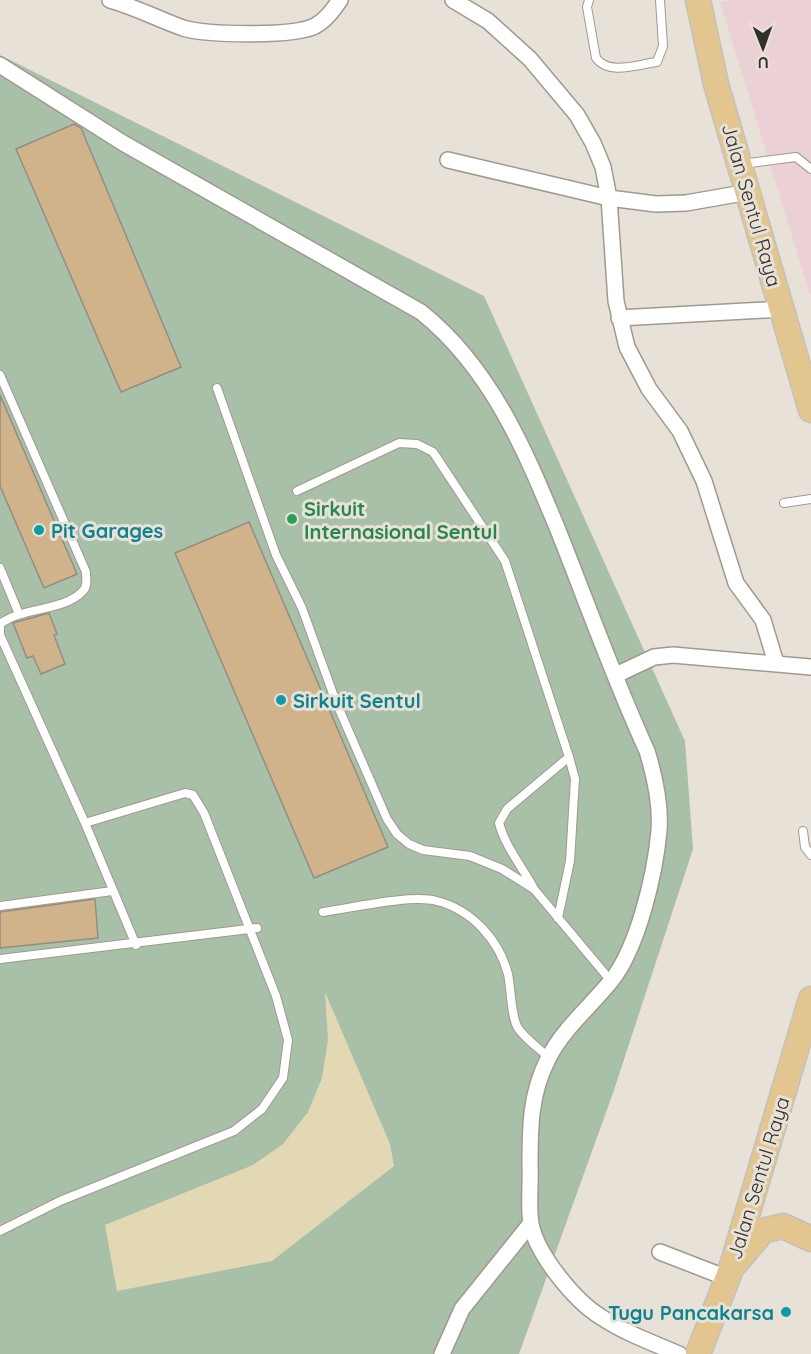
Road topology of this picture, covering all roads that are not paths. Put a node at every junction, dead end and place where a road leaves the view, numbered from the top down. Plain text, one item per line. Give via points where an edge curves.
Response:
1 (110, 0) edge
2 (340, 0) edge
3 (453, 0) edge
4 (589, 0) edge
5 (660, 0) edge
6 (698, 0) edge
7 (0, 65) edge
8 (448, 160) dead end
9 (740, 164) junction
10 (811, 169) edge
11 (749, 192) junction
12 (609, 198) junction
13 (783, 309) junction
14 (619, 318) junction
15 (0, 375) edge
16 (217, 388) dead end
17 (811, 410) edge
18 (297, 491) dead end
19 (811, 498) edge
20 (784, 503) dead end
21 (0, 568) edge
22 (19, 614) junction
23 (0, 625) edge
24 (776, 663) junction
25 (811, 667) edge
26 (616, 675) junction
27 (569, 757) junction
28 (85, 823) junction
29 (803, 831) dead end
30 (811, 855) edge
31 (534, 889) junction
32 (112, 891) junction
33 (0, 906) edge
34 (323, 912) dead end
35 (558, 918) junction
36 (252, 929) junction
37 (136, 945) junction
38 (0, 959) edge
39 (611, 981) junction
40 (809, 1011) edge
41 (548, 1057) junction
42 (531, 1223) junction
43 (0, 1231) edge
44 (811, 1239) edge
45 (660, 1252) dead end
46 (729, 1273) junction
47 (442, 1354) edge
48 (679, 1354) edge
49 (698, 1354) edge

1 - 2 street via 184,28 285,33 314,26
3 - 12 street via 488,21 555,86 593,143
4 - 5 lane via 597,58 601,65 612,68 657,62 663,46
6 - 9 main road, Jalan Sentul Raya via 716,84
7 - 26 street via 123,143 421,312 439,326 477,368 525,451
8 - 12 street
9 - 10 lane via 796,157
9 - 11 main road, Jalan Sentul Raya
11 - 12 street via 686,203
11 - 13 main road, Jalan Sentul Raya
12 - 14 street
13 - 14 street
13 - 17 main road, Jalan Sentul Raya
14 - 24 street via 632,358 680,431 704,481 736,583 763,620
15 - 22 lane via 86,572 87,585 71,600
16 - 31 lane via 276,555 302,608 336,702 387,819 409,844 423,850 470,856 502,869
18 - 27 lane via 399,443 417,444 433,452 505,561
19 - 20 lane
21 - 22 lane
22 - 23 lane
23 - 28 lane via 0,635
24 - 25 street
24 - 26 street via 654,657
26 - 39 street via 656,778 658,831 642,912 631,947
27 - 31 lane via 507,809 499,823 503,839
27 - 35 lane via 575,779 570,861
28 - 32 lane
28 - 36 lane via 185,793 193,795
29 - 30 lane via 805,848
31 - 35 lane
32 - 33 lane
32 - 37 lane
34 - 41 lane via 413,899 437,900 460,910 492,939 507,972 518,1028
35 - 39 lane
36 - 37 lane
36 - 43 lane via 288,1040 283,1078 262,1109 234,1131 60,1201
37 - 38 lane
39 - 41 street
40 - 46 main road, Jalan Sentul Raya
41 - 42 street via 534,1091 529,1134
42 - 47 street via 462,1309
42 - 48 street via 550,1265 581,1301 600,1317
44 - 46 main road via 783,1226 763,1231
45 - 46 street
46 - 49 main road, Jalan Sentul Raya

